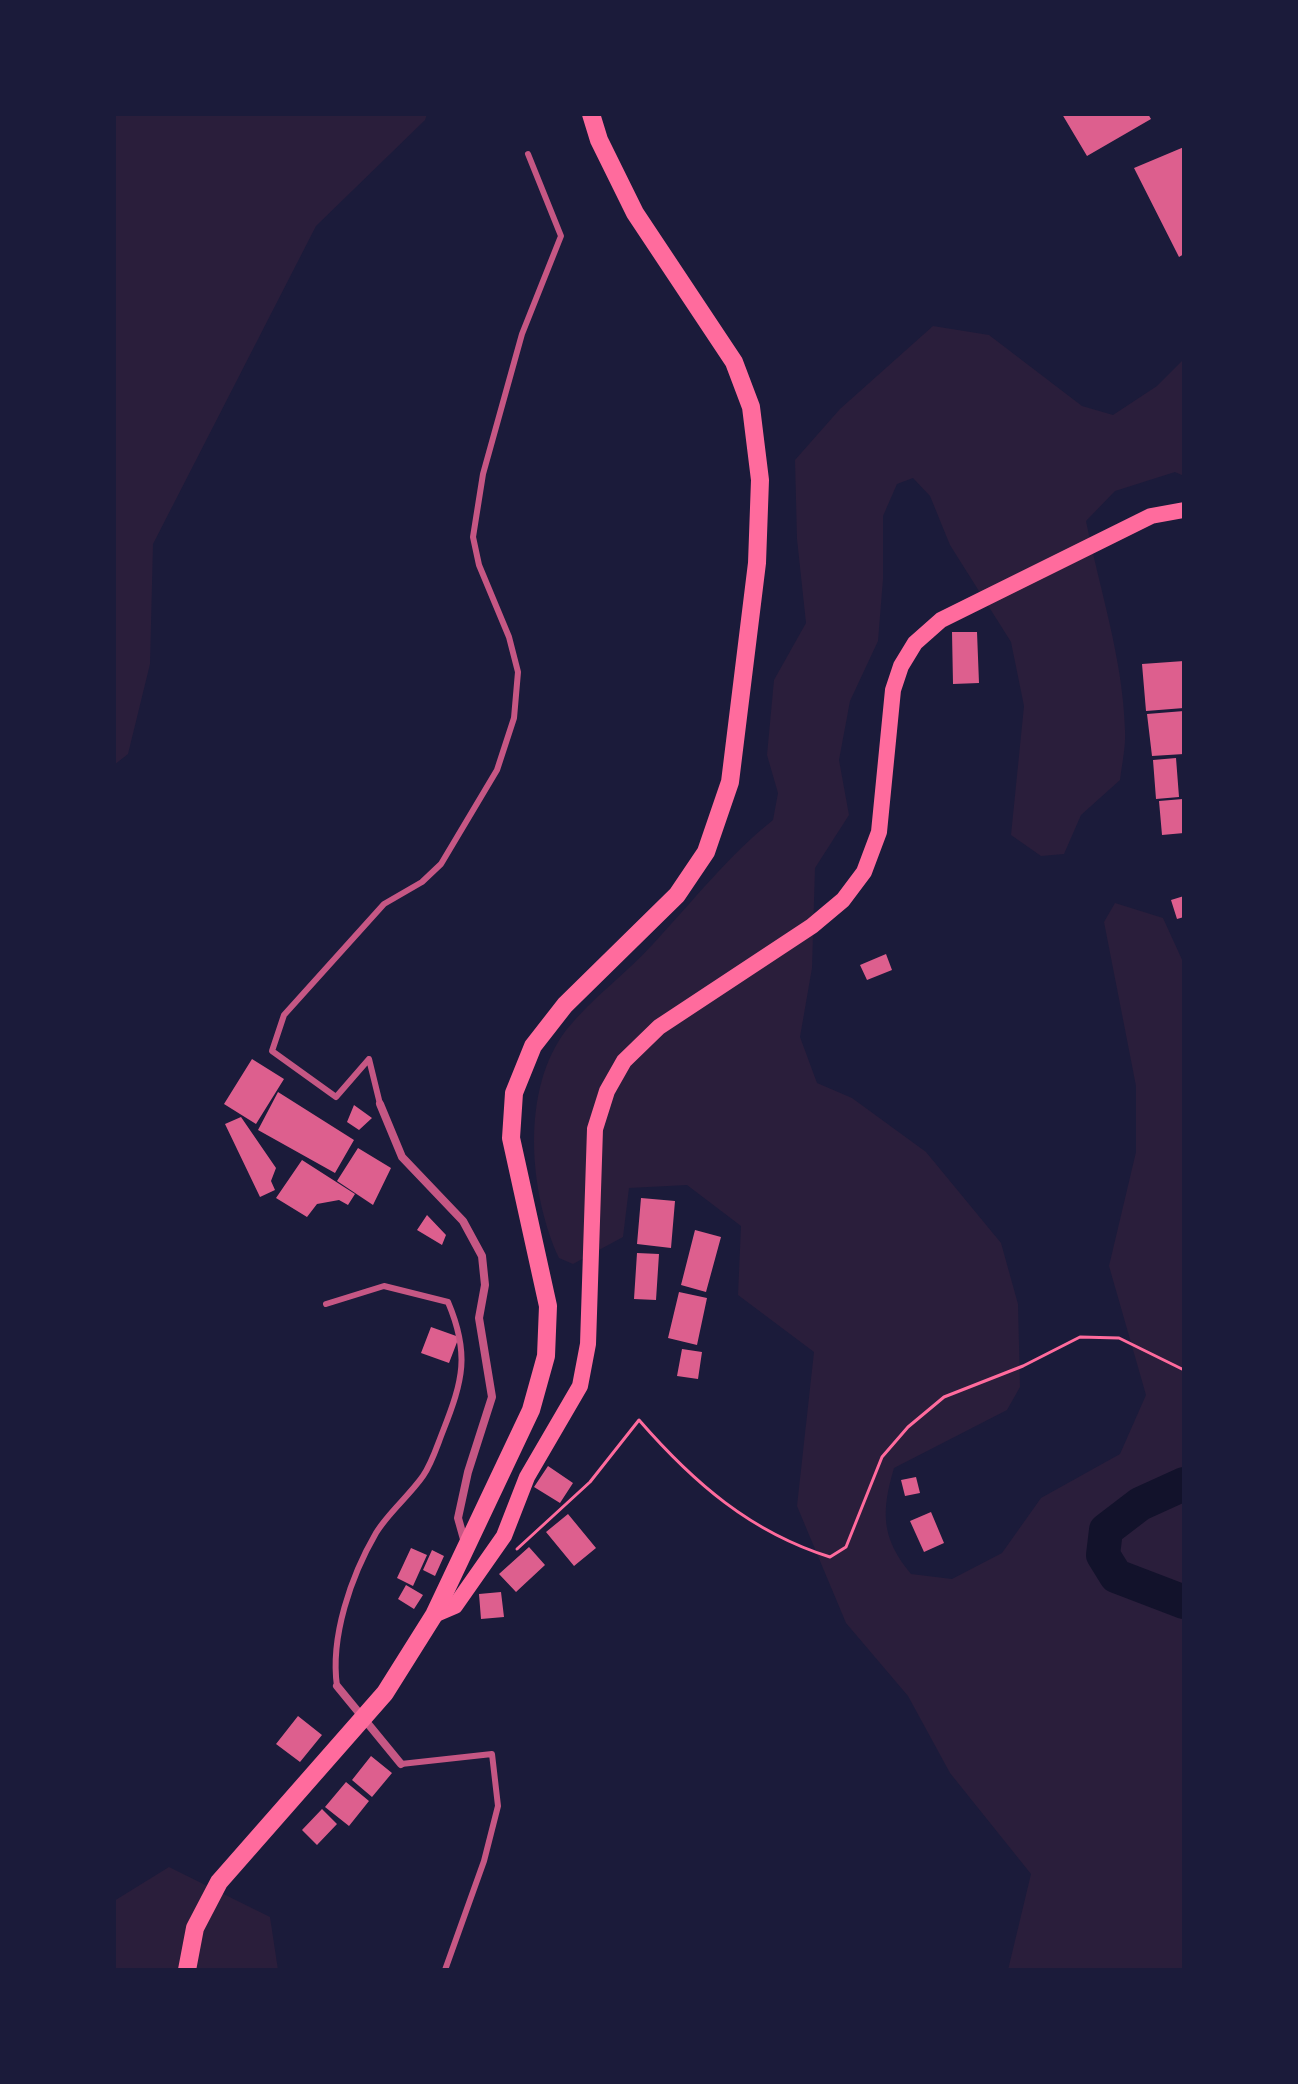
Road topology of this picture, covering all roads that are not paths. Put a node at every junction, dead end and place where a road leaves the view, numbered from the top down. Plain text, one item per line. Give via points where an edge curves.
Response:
1 (591, 114) edge
2 (528, 154) dead end
3 (1184, 510) edge
4 (380, 1104) joint
5 (326, 1304) dead end
6 (467, 1548) junction
7 (434, 1615) junction
8 (337, 1686) joint
9 (401, 1764) joint
10 (187, 1970) edge
11 (445, 1970) edge

1 - 6 highway via 635,213 734,362 751,407 760,480 757,563 730,782 706,852 677,895 565,1005 533,1046 514,1093 511,1138 548,1306 546,1356 531,1410
2 - 4 lane via 561,236 522,334 483,474 473,537 518,672 514,718 497,770 441,864 384,904 284,1015 272,1051 336,1097 369,1059
3 - 7 main road via 1151,516 941,620 915,643 893,690 879,832 864,872 843,900 812,926 659,1027 624,1061 595,1129 588,1344 580,1386 527,1477 504,1536 486,1565 455,1606
4 - 6 street via 402,1157 463,1221 482,1256 485,1285 479,1318 492,1397 458,1518
5 - 8 lane via 384,1286 448,1302 460,1330 464,1365 426,1472 377,1531 349,1592 333,1661
6 - 7 highway
7 - 10 highway via 385,1693 219,1882 195,1928
8 - 9 street
9 - 11 lane via 492,1754 498,1806

